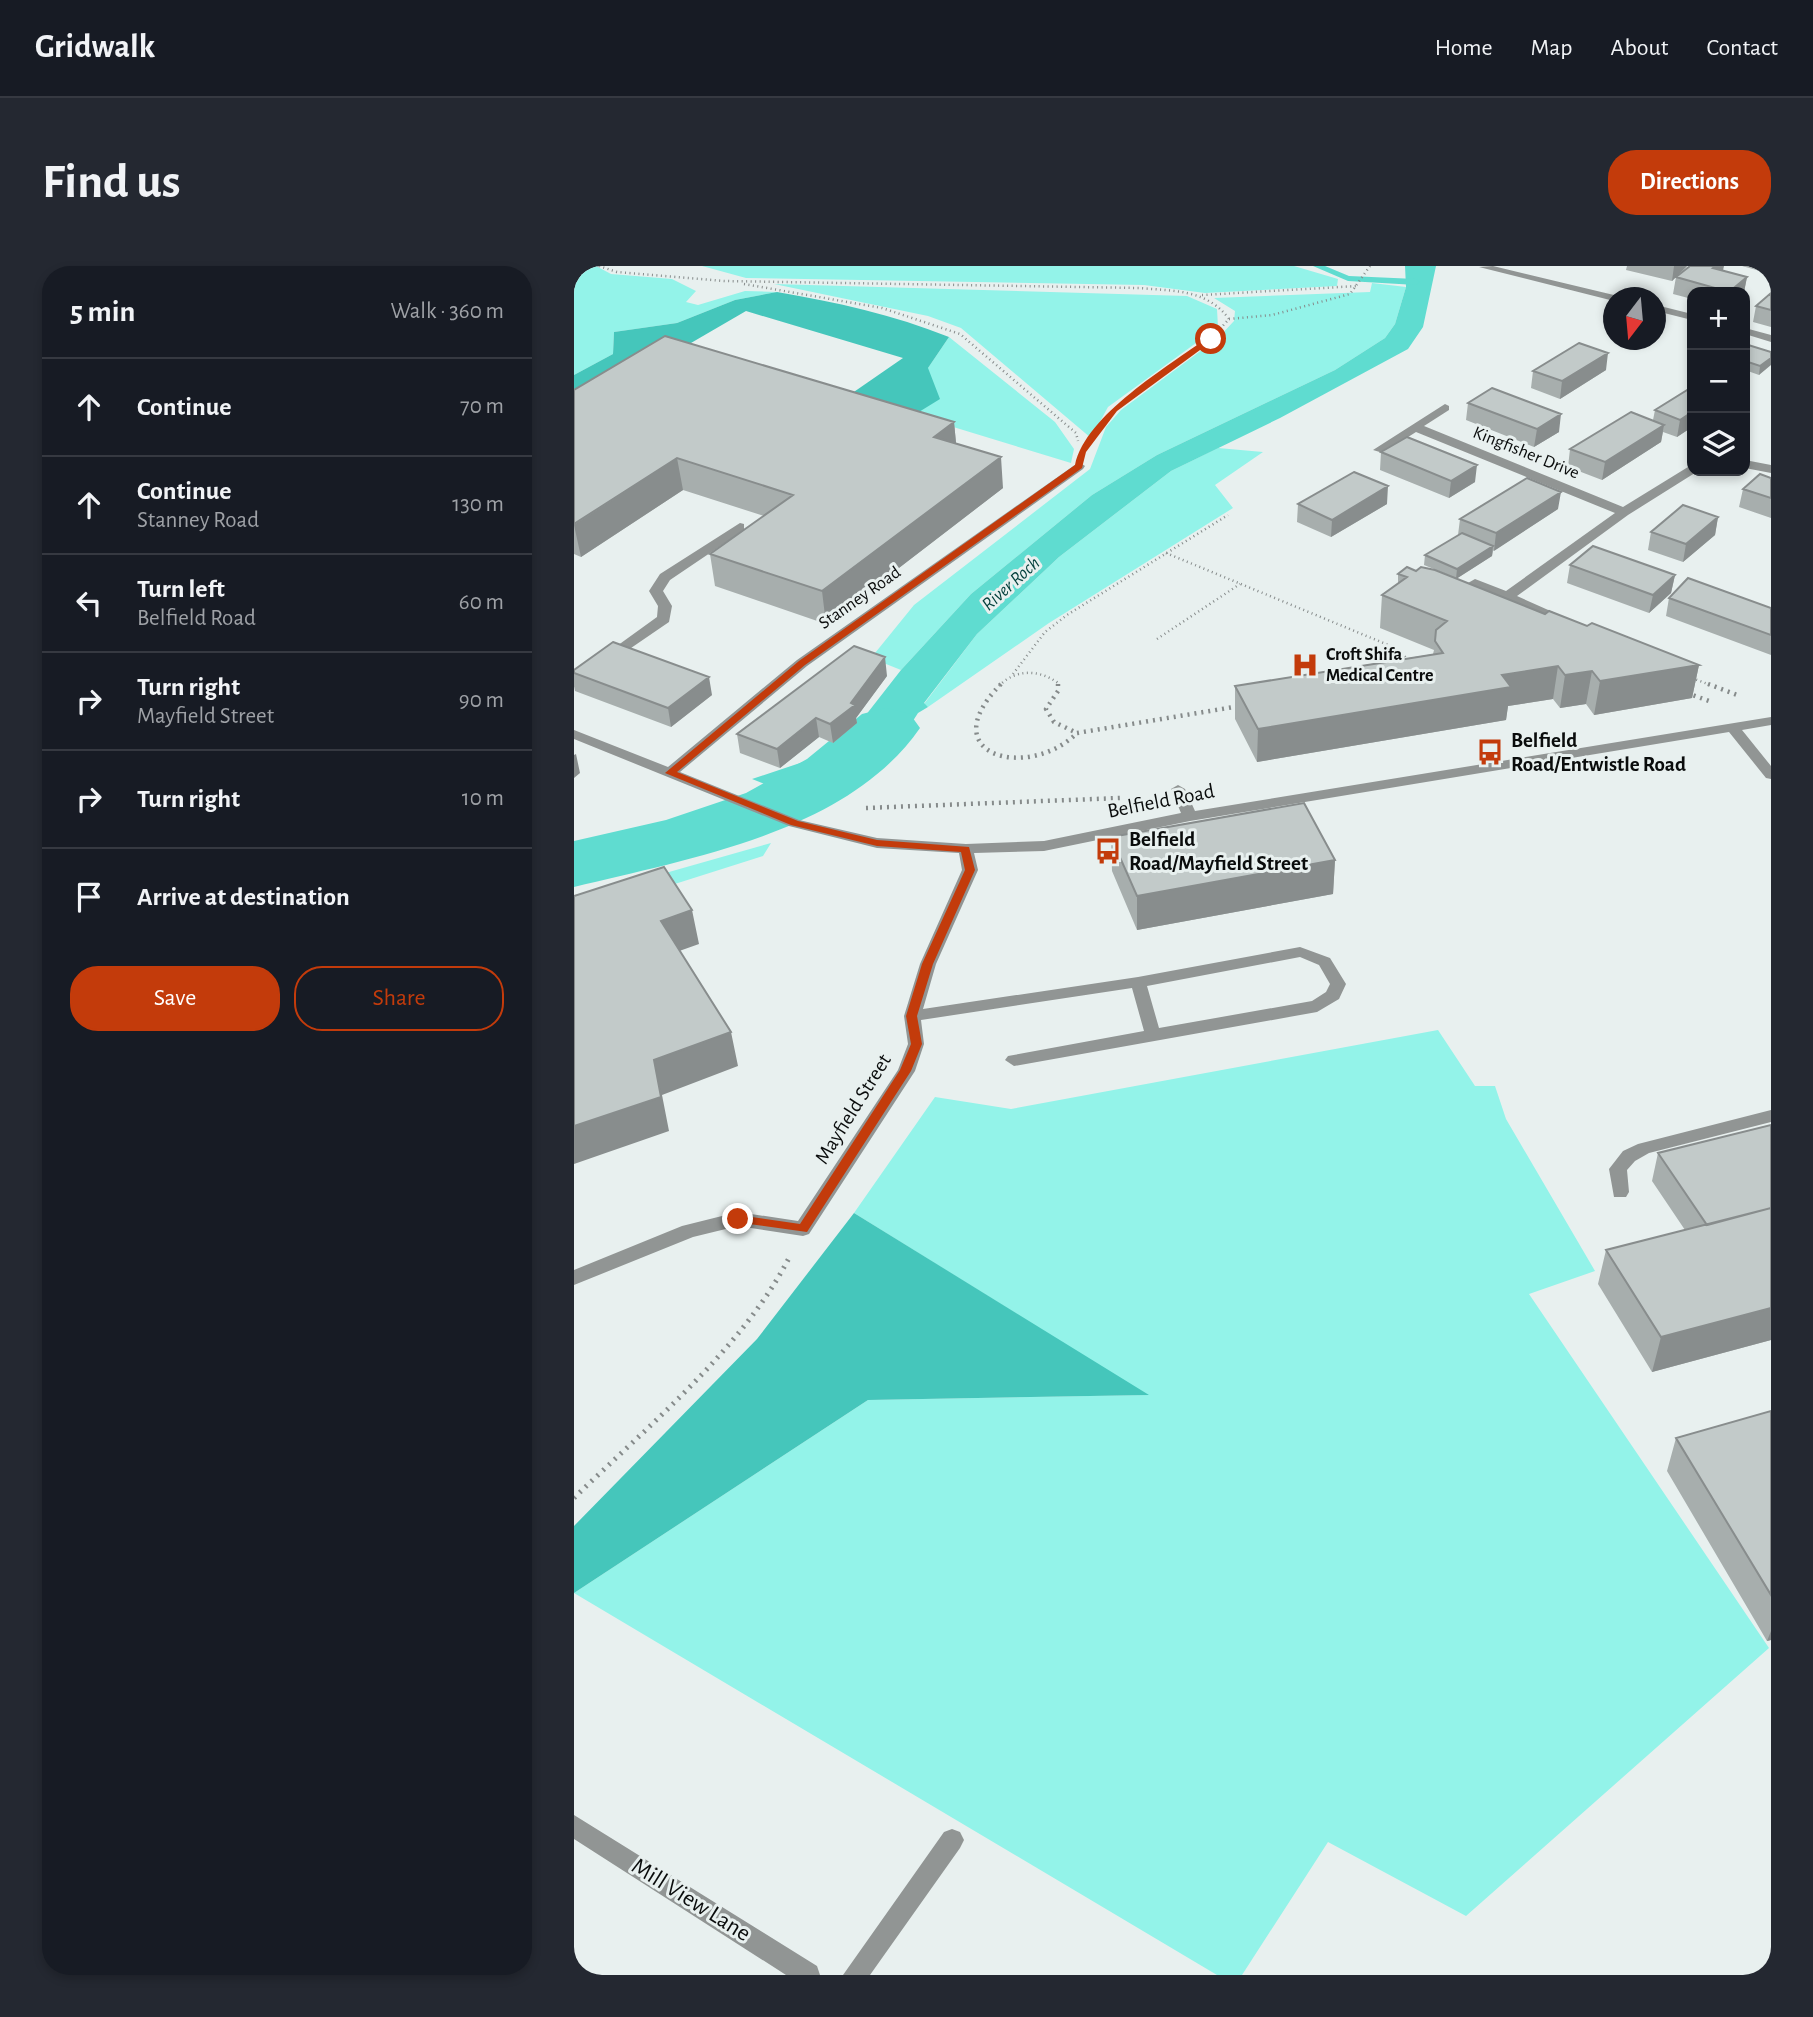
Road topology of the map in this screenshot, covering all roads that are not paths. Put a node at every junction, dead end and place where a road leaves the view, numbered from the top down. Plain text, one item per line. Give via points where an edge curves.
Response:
1 (1484, 267) edge
2 (1603, 295) edge
3 (1666, 310) edge
4 (1687, 316) edge
5 (1750, 333) edge
6 (1771, 340) edge
7 (1445, 408) dead end
8 (1415, 427) junction
9 (1379, 450) edge
10 (1081, 459) road end
11 (1750, 465) edge
12 (1771, 469) edge
13 (1687, 473) edge
14 (1624, 512) junction
15 (740, 527) dead end
16 (1475, 583) edge
17 (1507, 597) junction
18 (1573, 624) edge
19 (574, 683) edge
20 (1771, 721) edge
21 (1732, 727) junction
22 (574, 734) edge
23 (670, 773) junction
24 (1771, 775) edge
25 (1179, 792) road end
26 (1190, 816) junction
27 (966, 849) junction
28 (1138, 982) junction
29 (912, 1016) junction
30 (1153, 1035) junction
31 (1014, 1060) dead end
32 (1771, 1116) edge
33 (1620, 1192) dead end
34 (574, 1278) edge
35 (574, 1826) edge
36 (952, 1840) dead end
37 (808, 1975) edge
38 (855, 1975) edge

1 - 2 street
3 - 4 street
5 - 6 street
7 - 8 street
8 - 9 street
8 - 14 street, Kingfisher Drive
10 - 23 street, Stanney Road via 802,663
11 - 12 street
13 - 14 street
14 - 17 street
15 - 19 street via 665,577 656,591 665,606 664,619
16 - 17 street
17 - 18 street
20 - 21 street, Belfield Road
21 - 24 street
21 - 26 street, Belfield Road
22 - 23 street, Belfield Road
23 - 27 street, Belfield Road via 794,823 877,843
25 - 26 street
26 - 27 street, Belfield Road via 1044,846
27 - 29 street, Mayfield Street via 970,870 928,964
28 - 29 street
28 - 30 street
28 - 30 street via 1300,952 1321,957 1338,984 1333,995 1317,1006
29 - 34 street, Mayfield Street via 916,1044 906,1071 803,1229 738,1219 688,1231
30 - 31 street
32 - 33 street via 1644,1148 1618,1169
35 - 37 street, Mill View Lane
36 - 38 street

